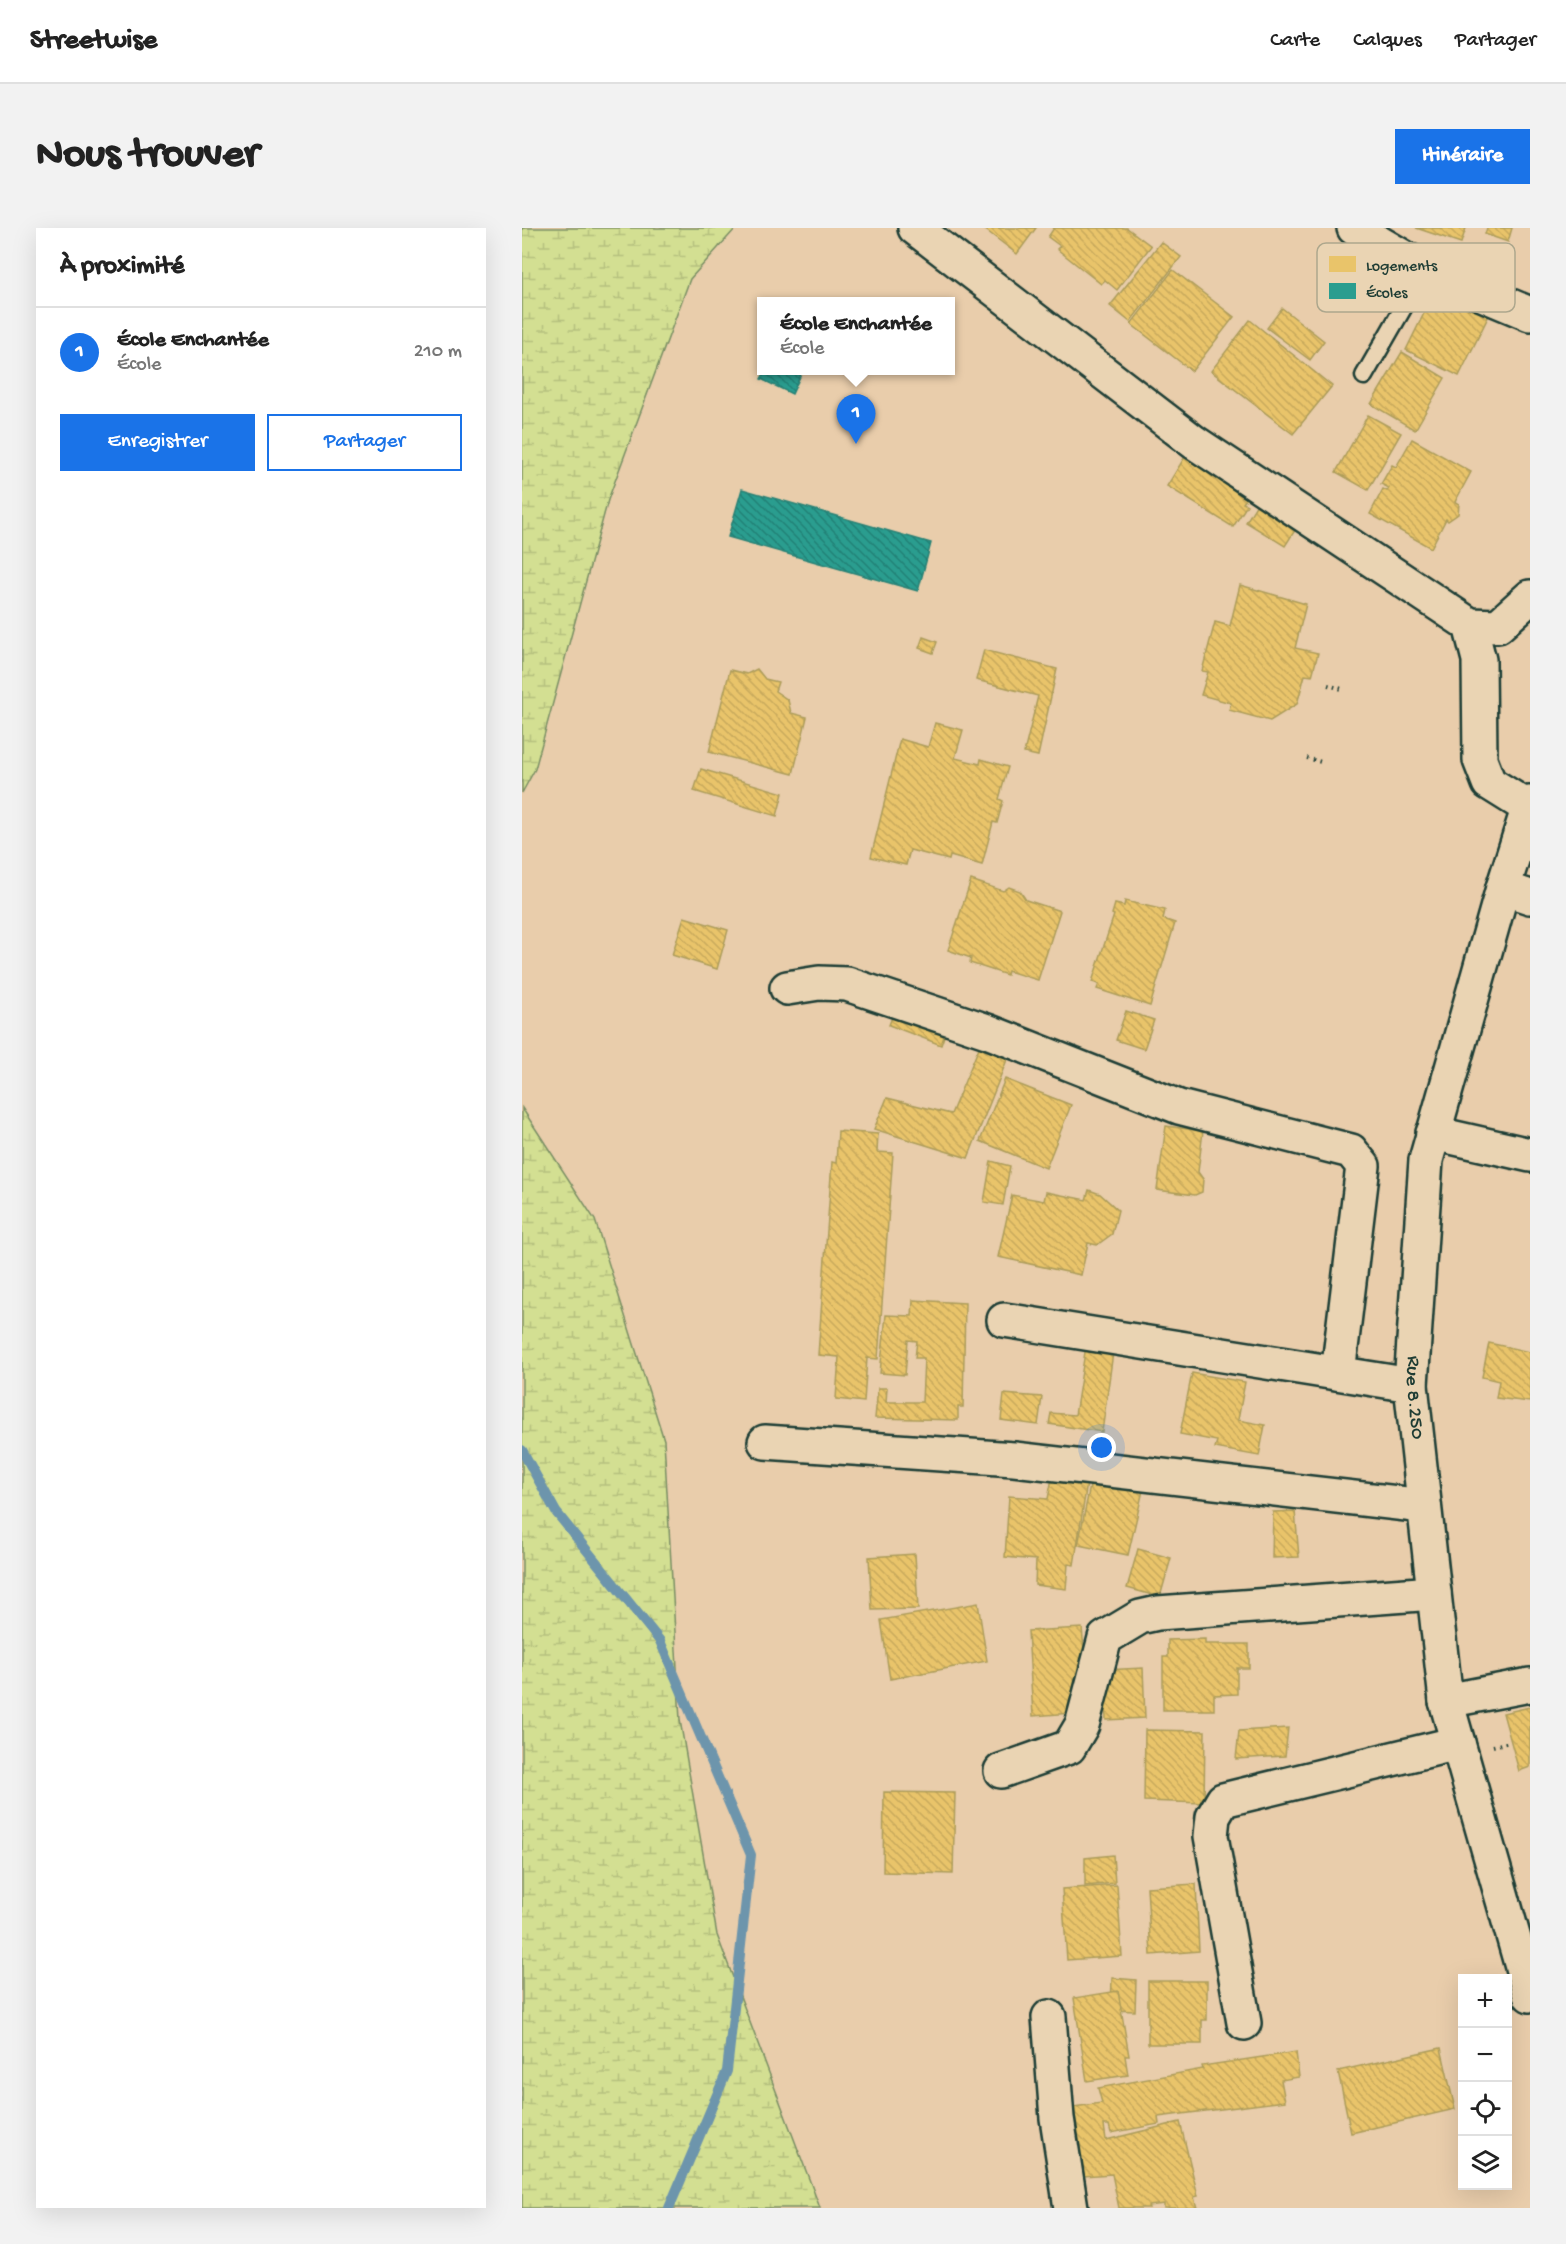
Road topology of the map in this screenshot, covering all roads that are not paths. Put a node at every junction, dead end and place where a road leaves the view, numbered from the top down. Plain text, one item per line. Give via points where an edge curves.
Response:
1 (915, 228) edge
2 (1354, 228) edge
3 (1379, 243) edge
4 (1515, 308) edge
5 (1401, 312) edge
6 (1530, 314) edge
7 (1364, 376) dead end
8 (1530, 597) edge
9 (1470, 625) junction
10 (1529, 805) edge
11 (1517, 892) edge
12 (787, 988) dead end
13 (1433, 1133) junction
14 (1530, 1155) edge
15 (1004, 1320) dead end
16 (1338, 1373) junction
17 (1410, 1385) junction
18 (765, 1442) dead end
19 (1424, 1506) junction
20 (1434, 1593) junction
21 (1530, 1685) edge
22 (1446, 1701) junction
23 (1472, 1745) junction
24 (1001, 1771) dead end
25 (1530, 1995) edge
26 (1050, 2017) dead end
27 (1244, 2023) dead end
28 (1071, 2208) edge

1 - 9 main road via 1194,442
2 - 3 main road
4 - 6 main road
5 - 7 lane
8 - 9 main road via 1498,626
9 - 10 main road via 1479,660 1480,760 1489,783
10 - 11 main road, Rue 8.250
11 - 13 main road, Rue 8.250
12 - 16 main road via 847,984 987,1031 1179,1107 1351,1151 1363,1166
13 - 14 main road
13 - 17 main road, Rue 8.250 via 1426,1160
15 - 16 main road
16 - 17 main road
17 - 19 main road, Rue 8.250
18 - 19 main road via 1014,1459
19 - 20 main road, Rue 8.250
20 - 22 main road, Rue 8.250
20 - 24 main road via 1140,1617 1105,1638 1082,1725 1069,1747
21 - 22 main road
22 - 23 main road, Rue 8.250
23 - 25 main road, Rue 8.250
23 - 27 main road via 1223,1800 1213,1817 1211,1836
26 - 28 main road via 1057,2118

